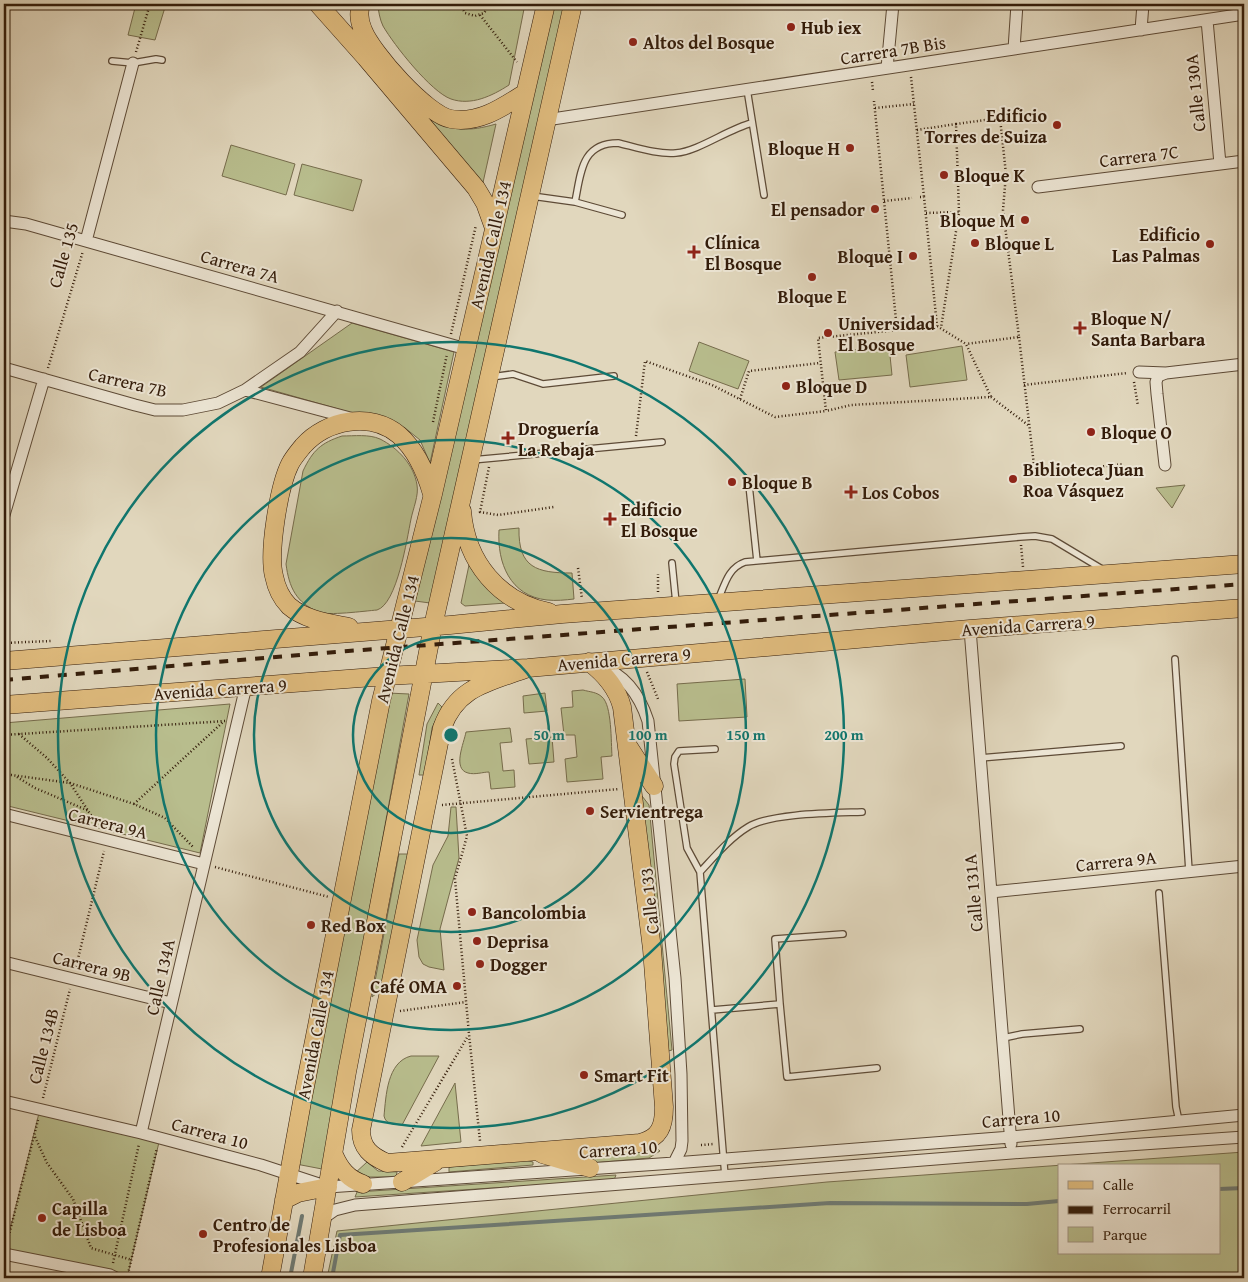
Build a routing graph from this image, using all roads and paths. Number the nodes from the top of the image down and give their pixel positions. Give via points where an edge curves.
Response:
1 (150, 4) edge
2 (318, 4) edge
3 (360, 4) edge
4 (460, 4) edge
5 (490, 4) edge
6 (546, 4) edge
7 (573, 4) edge
8 (893, 4) edge
9 (1017, 4) edge
10 (1143, 4) edge
11 (1244, 14) edge
12 (480, 15) junction
13 (1207, 20) junction
14 (1141, 30) junction
15 (1014, 49) junction
16 (162, 60) dead end
17 (112, 61) dead end
18 (518, 63) dead end
19 (133, 64) junction
20 (910, 65) junction
21 (887, 68) junction
22 (747, 89) junction
23 (525, 93) junction
24 (874, 102) dead end
25 (914, 104) junction
26 (874, 108) junction
27 (546, 120) junction
28 (752, 122) junction
29 (956, 124) junction
30 (917, 130) junction
31 (1244, 161) edge
32 (1220, 164) junction
33 (1038, 187) dead end
34 (530, 195) junction
35 (764, 195) dead end
36 (920, 197) dead end
37 (924, 197) junction
38 (912, 198) dead end
39 (884, 201) junction
40 (575, 202) junction
41 (959, 212) junction
42 (926, 213) junction
43 (622, 215) dead end
44 (4, 221) edge
45 (477, 221) dead end
46 (494, 229) junction
47 (86, 241) junction
48 (337, 311) junction
49 (937, 326) junction
50 (941, 328) junction
51 (896, 330) junction
52 (1020, 337) junction
53 (449, 343) junction
54 (966, 344) junction
55 (466, 348) junction
56 (821, 363) junction
57 (1244, 364) edge
58 (4, 368) edge
59 (1166, 372) junction
60 (1135, 375) junction
61 (614, 376) dead end
62 (489, 378) junction
63 (44, 379) junction
64 (1024, 385) junction
65 (245, 390) junction
66 (991, 397) junction
67 (740, 399) junction
68 (1138, 406) dead end
69 (826, 411) junction
70 (360, 420) junction
71 (1028, 425) junction
72 (432, 426) dead end
73 (662, 442) dead end
74 (635, 445) junction
75 (470, 460) junction
76 (1124, 464) dead end
77 (1165, 465) dead end
78 (496, 466) dead end
79 (749, 485) dead end
80 (433, 494) junction
81 (461, 502) junction
82 (554, 507) dead end
83 (4, 515) edge
84 (1020, 537) junction
85 (757, 561) junction
86 (672, 563) dead end
87 (1244, 564) edge
88 (1023, 567) dead end
89 (578, 568) dead end
90 (658, 574) dead end
91 (1110, 574) junction
92 (658, 596) dead end
93 (716, 602) junction
94 (582, 603) dead end
95 (676, 605) junction
96 (1244, 608) edge
97 (562, 614) junction
98 (433, 626) junction
99 (399, 629) junction
100 (970, 629) junction
101 (369, 631) junction
102 (1175, 659) dead end
103 (4, 661) edge
104 (590, 662) junction
105 (528, 668) junction
106 (424, 673) junction
107 (387, 676) junction
108 (246, 686) junction
109 (4, 706) edge
110 (238, 720) junction
111 (224, 721) junction
112 (19, 734) junction
113 (4, 735) edge
114 (627, 743) junction
115 (1121, 746) dead end
116 (715, 749) dead end
117 (452, 758) dead end
118 (980, 758) junction
119 (4, 774) edge
120 (16, 776) junction
121 (404, 781) junction
122 (70, 783) junction
123 (654, 786) junction
124 (632, 787) junction
125 (461, 803) junction
126 (134, 804) junction
127 (436, 805) dead end
128 (90, 812) junction
129 (862, 812) dead end
130 (4, 814) edge
131 (107, 840) junction
132 (417, 848) junction
133 (204, 864) junction
134 (1244, 866) edge
135 (1189, 871) junction
136 (700, 872) junction
137 (991, 892) junction
138 (1159, 893) dead end
139 (342, 901) junction
140 (843, 934) dead end
141 (4, 962) edge
142 (72, 979) junction
143 (388, 991) junction
144 (466, 1002) junction
145 (172, 1003) junction
146 (780, 1004) junction
147 (712, 1010) junction
148 (398, 1011) dead end
149 (1080, 1029) dead end
150 (468, 1034) junction
151 (1003, 1038) junction
152 (877, 1068) dead end
153 (347, 1072) junction
154 (4, 1101) edge
155 (40, 1110) junction
156 (363, 1112) junction
157 (1244, 1115) edge
158 (1179, 1121) junction
159 (141, 1133) junction
160 (34, 1136) junction
161 (1011, 1137) junction
162 (1244, 1137) edge
163 (160, 1138) junction
164 (722, 1144) junction
165 (480, 1145) dead end
166 (701, 1145) dead end
167 (533, 1150) junction
168 (399, 1153) dead end
169 (1012, 1153) junction
170 (334, 1154) junction
171 (440, 1159) junction
172 (724, 1159) junction
173 (674, 1163) junction
174 (590, 1168) junction
175 (289, 1174) junction
176 (725, 1176) junction
177 (402, 1182) junction
178 (363, 1184) junction
179 (328, 1187) junction
180 (284, 1200) junction
181 (98, 1203) dead end
182 (76, 1206) junction
183 (322, 1219) junction
184 (4, 1254) edge
185 (115, 1255) junction
186 (132, 1260) junction
187 (113, 1277) edge
188 (127, 1278) edge
189 (270, 1278) edge
190 (312, 1278) edge

1 - 19 path
2 - 46 main road via 476,188
3 - 23 main road via 359,19 372,45 422,102 442,117 472,119 498,110
4 - 12 path via 466,13
5 - 12 path
6 - 23 main road, Avenida Calle 134
7 - 27 main road, Avenida Calle 134
8 - 21 street
9 - 15 street
10 - 14 street
11 - 13 street, Carrera 7B Bis
12 - 18 path
13 - 14 street, Carrera 7B Bis
13 - 32 street, Calle 130A
14 - 15 street, Carrera 7B Bis
15 - 20 street, Carrera 7B Bis
16 - 19 lane
17 - 19 lane
19 - 47 street, Calle 135
20 - 21 street, Carrera 7B Bis
20 - 25 path
21 - 22 street, Carrera 7B Bis
22 - 27 street, Carrera 7B Bis
22 - 28 lane
23 - 46 main road, Avenida Calle 134
24 - 26 path
25 - 26 path
25 - 30 path
26 - 39 path
27 - 34 main road, Avenida Calle 134
28 - 35 lane
28 - 40 lane via 692,149 675,153 618,143 604,144 583,164
29 - 30 path
29 - 41 path
29 - 52 path via 1000,118 1006,174 1003,210
30 - 37 path
31 - 32 street, Carrera 7C
32 - 33 street, Carrera 7C
34 - 40 lane
34 - 62 main road, Avenida Calle 134
36 - 37 path
37 - 42 path
38 - 39 path
39 - 51 path
40 - 43 lane
41 - 42 path
41 - 50 path
42 - 49 path
44 - 47 street, Carrera 7A
45 - 53 path
46 - 55 main road, Avenida Calle 134
47 - 48 street, Carrera 7A
47 - 63 path, Calle 135
48 - 53 street, Carrera 7A
48 - 65 street via 300,352
49 - 50 path
49 - 51 path
50 - 54 path
51 - 56 path via 818,338
52 - 54 path
52 - 64 path
53 - 55 street, Carrera 7A
53 - 72 path
54 - 66 path
55 - 80 main road, Avenida Calle 134
56 - 67 path via 749,371
56 - 69 path
57 - 59 street
58 - 63 street, Carrera 7B
59 - 60 street
59 - 77 street via 1158,376 1156,382
60 - 64 path
60 - 68 path
61 - 62 lane via 543,384 513,374
62 - 75 main road, Avenida Calle 134
63 - 65 street, Carrera 7B via 154,410 183,410 218,403
63 - 83 street
64 - 71 path
65 - 70 street
66 - 69 path via 851,405
66 - 71 path
67 - 69 path via 775,417
67 - 74 path via 712,385 645,361
70 - 80 main road via 399,435 420,462
70 - 101 main road via 322,430 304,445 290,464 272,549 273,575 281,596 289,606 313,619
71 - 76 path via 1035,474
73 - 74 lane
74 - 75 lane
75 - 81 main road, Avenida Calle 134
78 - 82 path via 489,466 480,512 498,515
79 - 85 lane
80 - 99 main road, Avenida Calle 134
81 - 97 main road via 468,537 483,572 514,599 532,608
81 - 98 main road, Avenida Calle 134
84 - 85 lane
84 - 88 path
84 - 91 lane via 1052,539
85 - 93 lane via 736,565
86 - 95 lane
87 - 91 main road
89 - 94 path
90 - 92 path
91 - 93 main road
93 - 95 main road
95 - 97 main road
96 - 100 main road, Avenida Carrera 9
97 - 98 main road
98 - 99 main road
98 - 106 main road, Avenida Calle 134
99 - 101 main road
99 - 107 main road, Avenida Calle 134
100 - 104 main road, Avenida Carrera 9
100 - 118 street, Calle 131A
101 - 103 main road
102 - 135 lane
104 - 105 main road, Avenida Carrera 9
104 - 114 main road via 602,672 620,697
104 - 123 street, Calle 133 via 621,678 639,697 648,721
105 - 106 main road, Avenida Carrera 9
105 - 132 main road via 474,688 451,708 438,742
106 - 107 main road, Avenida Carrera 9
106 - 121 main road, Avenida Calle 134
107 - 108 main road, Avenida Carrera 9
107 - 139 main road, Avenida Calle 134
108 - 109 main road, Avenida Carrera 9
108 - 110 street, Calle 134A
110 - 111 path
110 - 133 street, Calle 134A
111 - 112 path
111 - 126 path
112 - 113 path
112 - 122 path
114 - 123 main road
114 - 124 main road
115 - 118 lane
116 - 136 lane via 679,751 674,764 687,848
117 - 125 path
118 - 137 street, Calle 131A
119 - 120 path
120 - 122 path
120 - 128 path
121 - 132 main road
121 - 153 main road, Avenida Calle 134
122 - 126 path
122 - 128 path
123 - 173 street, Calle 133 via 675,978 681,1074 682,1149
124 - 125 path
124 - 167 main road via 655,981 664,1108 662,1126 659,1134 646,1142
125 - 127 path
125 - 144 path via 467,836 455,879
126 - 133 path via 166,818 192,845
128 - 131 path
129 - 136 lane via 775,818 749,826
130 - 131 street, Carrera 9A
131 - 133 street, Carrera 9A
131 - 142 path, Calle 134B
132 - 143 main road
133 - 139 path
133 - 145 street, Calle 134A
134 - 135 street, Carrera 9A
135 - 137 street, Carrera 9A
136 - 147 lane
137 - 151 street, Calle 131A
138 - 158 lane
139 - 175 main road, Avenida Calle 134
140 - 146 lane via 775,939
141 - 142 street, Carrera 9B
142 - 145 street, Carrera 9B
142 - 155 path, Calle 134B
143 - 153 main road
143 - 156 main road
144 - 148 path
144 - 150 path
145 - 159 street, Calle 134A
146 - 147 lane
146 - 152 lane via 787,1076
147 - 164 lane
149 - 151 lane
150 - 165 path
150 - 168 path
151 - 161 street, Calle 131A
153 - 170 main road, Avenida Calle 134
154 - 155 street, Carrera 10
155 - 159 street, Carrera 10
155 - 160 path, Calle 134B
156 - 170 main road
156 - 171 main road via 361,1137 376,1158 387,1163
157 - 158 street, Carrera 10
158 - 161 street, Carrera 10
159 - 163 street, Carrera 10
159 - 185 path
160 - 182 path via 47,1163
160 - 184 path, Calle 134B
161 - 169 street, Calle 131A
161 - 172 street, Carrera 10
162 - 169 street, Carrera 10
163 - 175 street, Carrera 10
163 - 186 path
164 - 166 path
164 - 172 lane
167 - 171 main road
167 - 174 main road
169 - 176 street, Carrera 10
170 - 178 main road via 343,1172
170 - 179 main road, Avenida Calle 134
171 - 177 main road
172 - 173 street, Carrera 10
172 - 176 lane
173 - 174 street, Carrera 10
174 - 177 street, Carrera 10
175 - 179 street, Carrera 10
175 - 180 main road, Avenida Calle 134
176 - 183 street, Carrera 10 via 355,1205 335,1210
177 - 178 street, Carrera 10
178 - 179 street, Carrera 10
179 - 180 main road via 305,1191
179 - 183 main road, Avenida Calle 134
180 - 189 main road, Avenida Calle 134
181 - 182 path
182 - 185 path via 91,1248
183 - 190 main road, Avenida Calle 134
184 - 187 street
185 - 186 path
185 - 187 path
186 - 188 path

